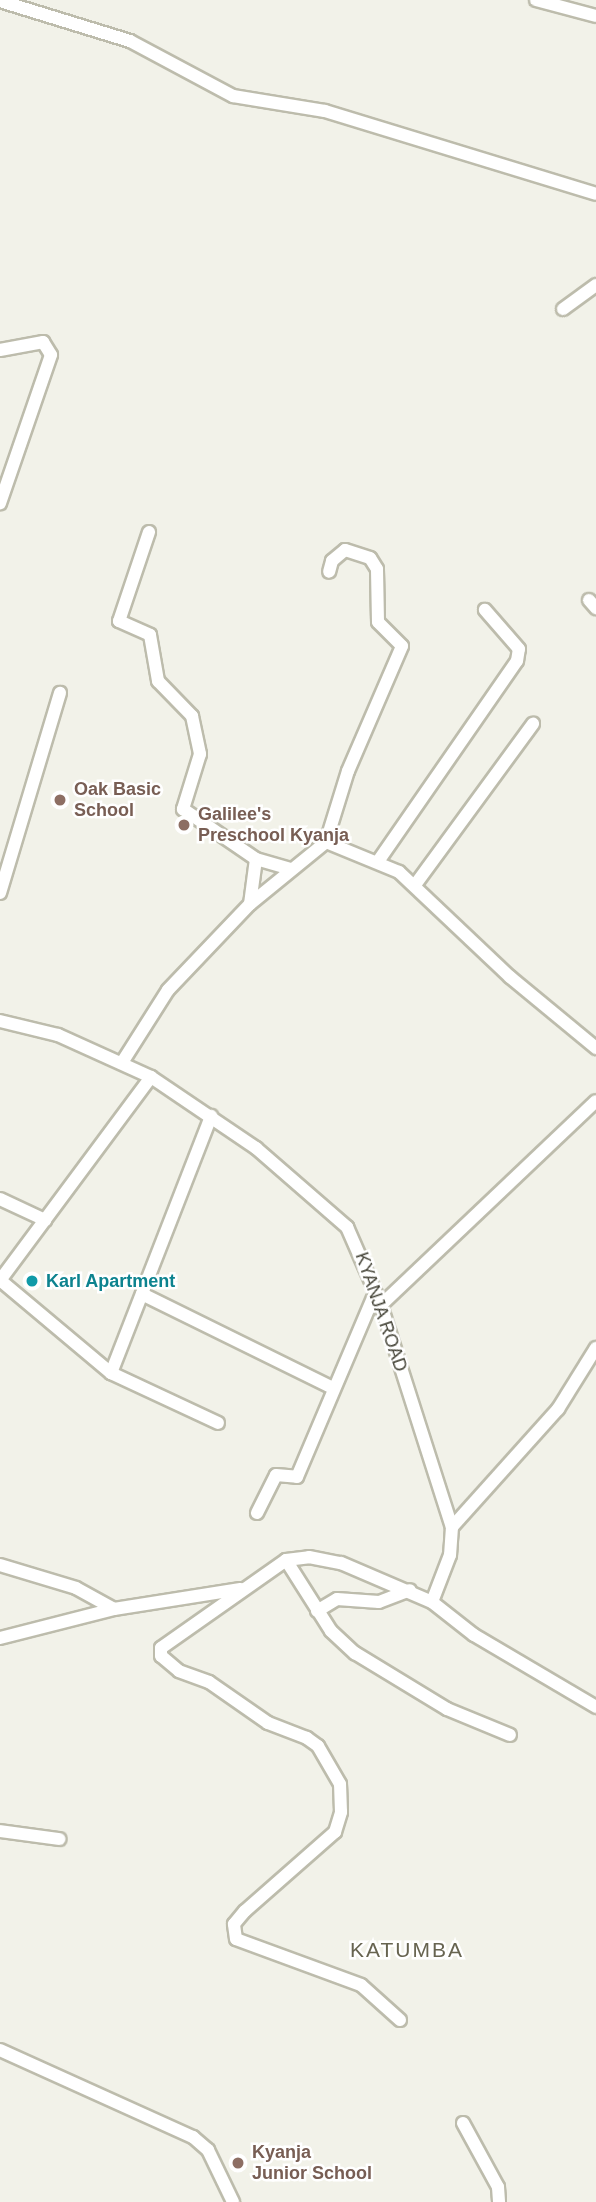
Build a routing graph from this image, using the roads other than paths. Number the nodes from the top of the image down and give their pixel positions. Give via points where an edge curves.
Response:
1 (536, 0) edge
2 (0, 1) edge
3 (575, 4) edge
4 (596, 16) edge
5 (596, 194) edge
6 (596, 285) edge
7 (563, 309) dead end
8 (0, 350) edge
9 (0, 503) edge
10 (149, 532) dead end
11 (329, 572) dead end
12 (485, 610) dead end
13 (60, 693) dead end
14 (533, 724) dead end
15 (326, 842) junction
16 (256, 859) junction
17 (379, 860) junction
18 (292, 869) junction
19 (415, 885) junction
20 (0, 892) edge
21 (250, 904) junction
22 (0, 1021) edge
23 (596, 1048) edge
24 (123, 1061) junction
25 (150, 1077) junction
26 (596, 1101) edge
27 (211, 1116) junction
28 (0, 1199) edge
29 (45, 1220) junction
30 (3, 1272) edge
31 (375, 1293) junction
32 (142, 1294) junction
33 (381, 1306) junction
34 (596, 1348) edge
35 (111, 1373) junction
36 (333, 1388) junction
37 (218, 1423) dead end
38 (257, 1513) dead end
39 (452, 1527) junction
40 (286, 1560) junction
41 (0, 1565) edge
42 (241, 1589) junction
43 (410, 1591) junction
44 (432, 1602) junction
45 (114, 1609) junction
46 (317, 1612) junction
47 (0, 1638) edge
48 (596, 1707) edge
49 (510, 1735) dead end
50 (0, 1831) edge
51 (59, 1839) dead end
52 (400, 2020) dead end
53 (0, 2050) edge
54 (463, 2123) dead end
55 (233, 2202) edge
56 (499, 2202) edge

1 - 3 street
2 - 5 street via 130,41 233,96 325,111
3 - 4 street
6 - 7 street
8 - 9 street via 43,342 51,355
10 - 16 street via 119,621 150,635 158,681 192,716 200,754 183,809
11 - 15 street via 332,561 345,550 370,558 377,569 379,622 402,646 348,771
12 - 17 street via 519,649 517,661
13 - 20 street
14 - 19 street
15 - 17 street
15 - 18 street
16 - 18 street
16 - 21 street
17 - 19 street
18 - 21 street
19 - 23 street via 510,976
21 - 24 street via 152,1009
22 - 24 street, KYANJA ROAD via 58,1035
24 - 25 street, KYANJA ROAD
25 - 27 street, KYANJA ROAD
25 - 29 street
26 - 33 street
27 - 31 street, KYANJA ROAD via 334,1213 357,1243
27 - 32 street
28 - 29 street
29 - 30 street
30 - 35 street via 0,1280
31 - 33 street, KYANJA ROAD
31 - 36 street
32 - 35 street
32 - 36 street
33 - 39 street, KYANJA ROAD
34 - 39 street via 558,1409
35 - 37 street
36 - 38 street via 296,1477 276,1475
39 - 44 street, KYANJA ROAD via 450,1555
40 - 42 street
40 - 43 street via 309,1557 341,1563
40 - 46 street
41 - 45 street via 76,1588
42 - 45 street
42 - 52 street via 218,1611 167,1640 161,1656 179,1671 209,1682 258,1718 318,1746 340,1784 341,1812 335,1832 322,1847 245,1911 233,1931 243,1943 282,1952 362,1985
43 - 44 street
43 - 46 street via 379,1602 337,1599
44 - 48 street via 474,1635
45 - 47 street
46 - 49 street via 355,1653 404,1685
50 - 51 street
53 - 55 street via 193,2137 208,2150
54 - 56 street via 498,2187

